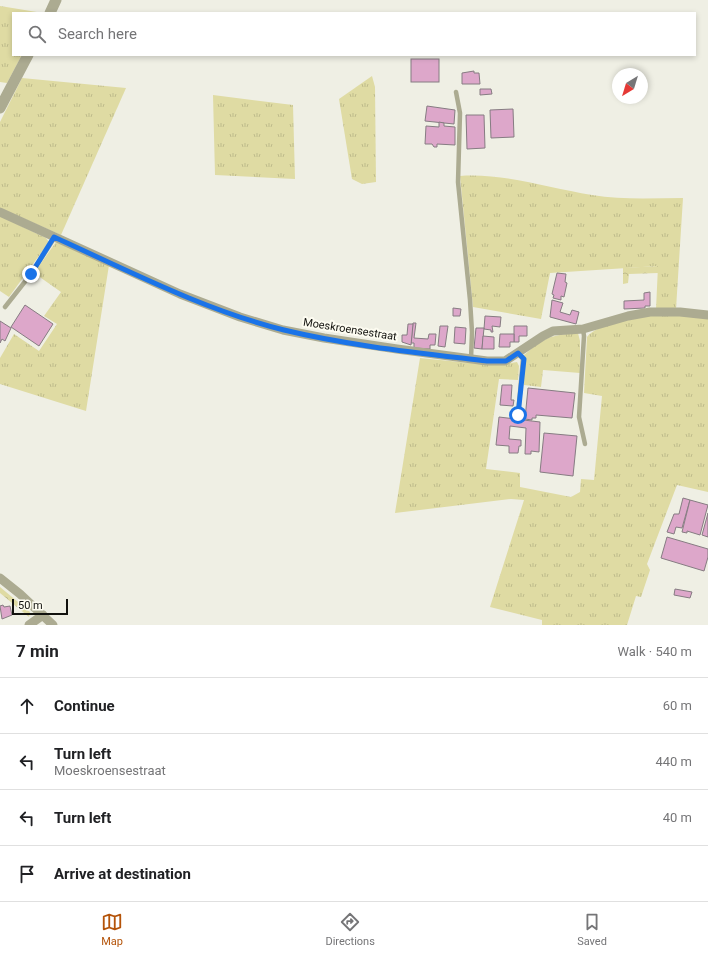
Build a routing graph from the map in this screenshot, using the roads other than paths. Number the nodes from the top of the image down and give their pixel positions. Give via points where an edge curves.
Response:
1 (56, 0) edge
2 (50, 12) edge
3 (27, 56) edge
4 (456, 92) dead end
5 (0, 108) edge
6 (0, 212) edge
7 (54, 237) junction
8 (5, 307) dead end
9 (708, 315) edge
10 (583, 329) junction
11 (518, 353) junction
12 (471, 359) junction
13 (518, 415) dead end
14 (585, 444) dead end
15 (0, 578) edge
16 (43, 615) junction
17 (29, 625) edge
18 (53, 625) edge

1 - 2 street
3 - 5 street
4 - 12 lane via 460,113 458,182 470,300
6 - 7 street, Moeskroensestraat
7 - 8 lane via 31,274
7 - 12 street, Moeskroensestraat via 180,294 276,328 324,338
9 - 10 street, Moeskroensestraat via 650,312
10 - 11 street, Moeskroensestraat via 554,331
10 - 14 lane via 579,417
11 - 12 street, Moeskroensestraat via 506,361
11 - 13 lane via 524,359
15 - 16 street
16 - 17 street
16 - 18 street

